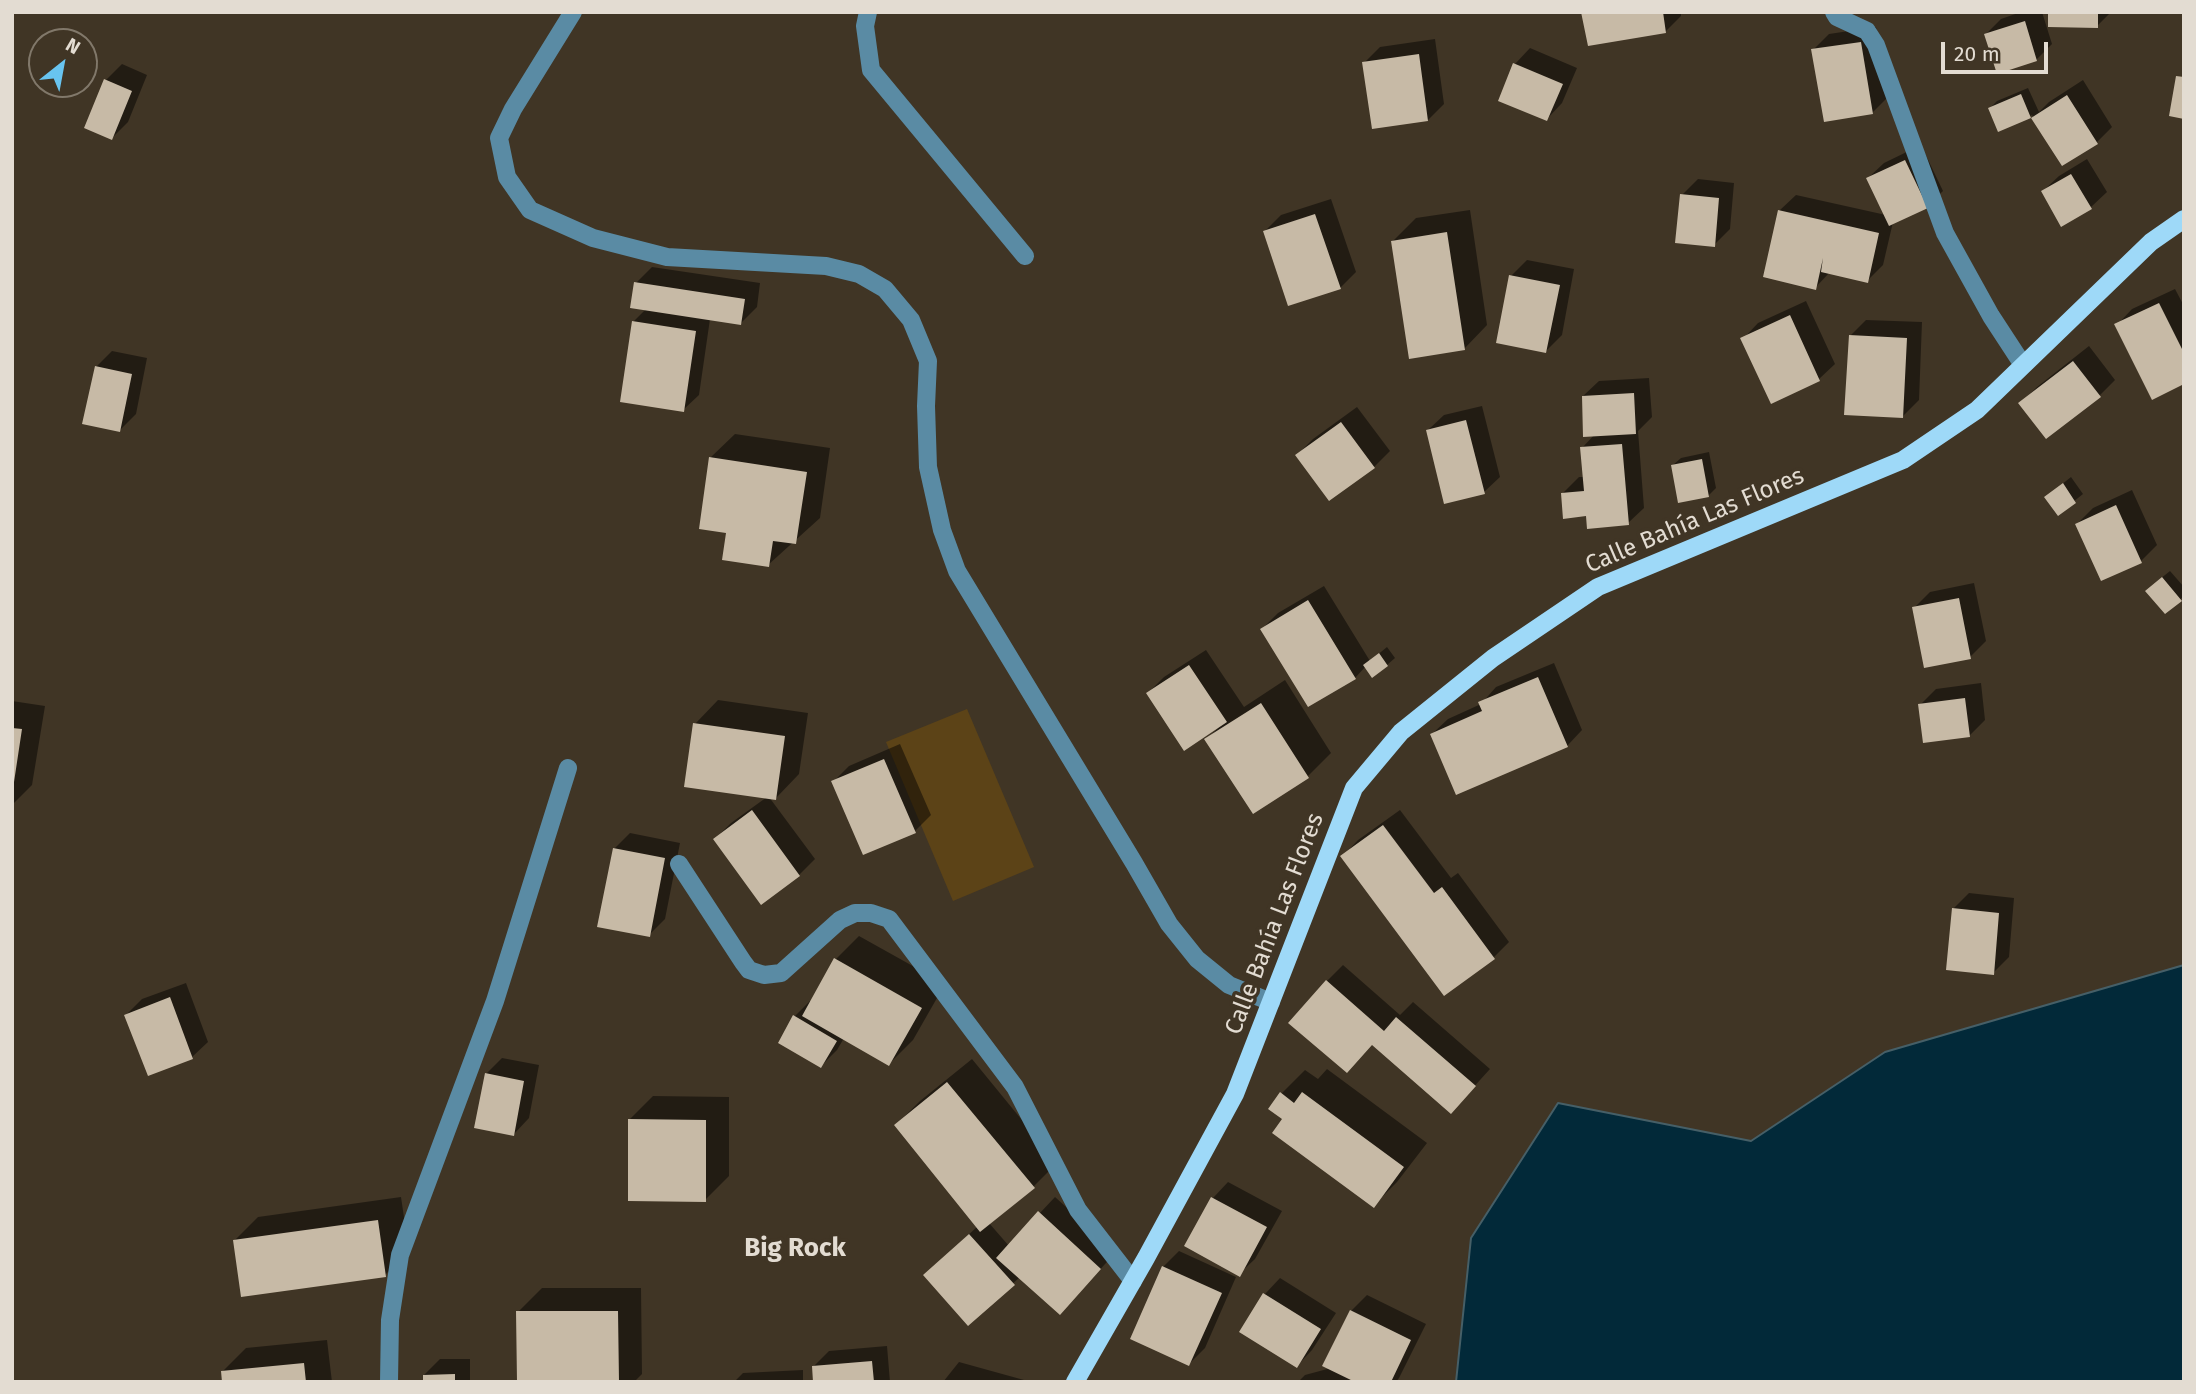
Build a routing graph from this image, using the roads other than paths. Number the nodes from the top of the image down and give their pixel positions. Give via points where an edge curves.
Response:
1 (573, 12) edge
2 (868, 12) edge
3 (1834, 12) edge
4 (2184, 219) edge
5 (1025, 256) dead end
6 (2023, 365) junction
7 (568, 768) dead end
8 (679, 864) dead end
9 (1271, 1002) junction
10 (1133, 1281) junction
11 (389, 1382) edge
12 (1075, 1382) edge

1 - 9 street via 499,138 507,177 530,210 593,238 667,257 826,266 859,274 885,289 911,320 928,361 928,467 957,571 1169,924 1197,959 1229,985
2 - 5 street via 865,26 871,70
3 - 6 street via 1867,31 1876,46 1945,233
4 - 6 main road, Calle Bahía Las Flores via 2151,242
6 - 9 main road, Calle Bahía Las Flores via 1976,410 1903,460 1598,587 1493,658 1401,732 1354,789
7 - 11 street via 495,1001 400,1255 390,1320
8 - 10 street via 749,970 764,975 781,973 840,920 855,913 889,919 1015,1087 1078,1210
9 - 10 main road, Calle Bahía Las Flores via 1235,1094
10 - 12 main road, Calle Bahía Las Flores

